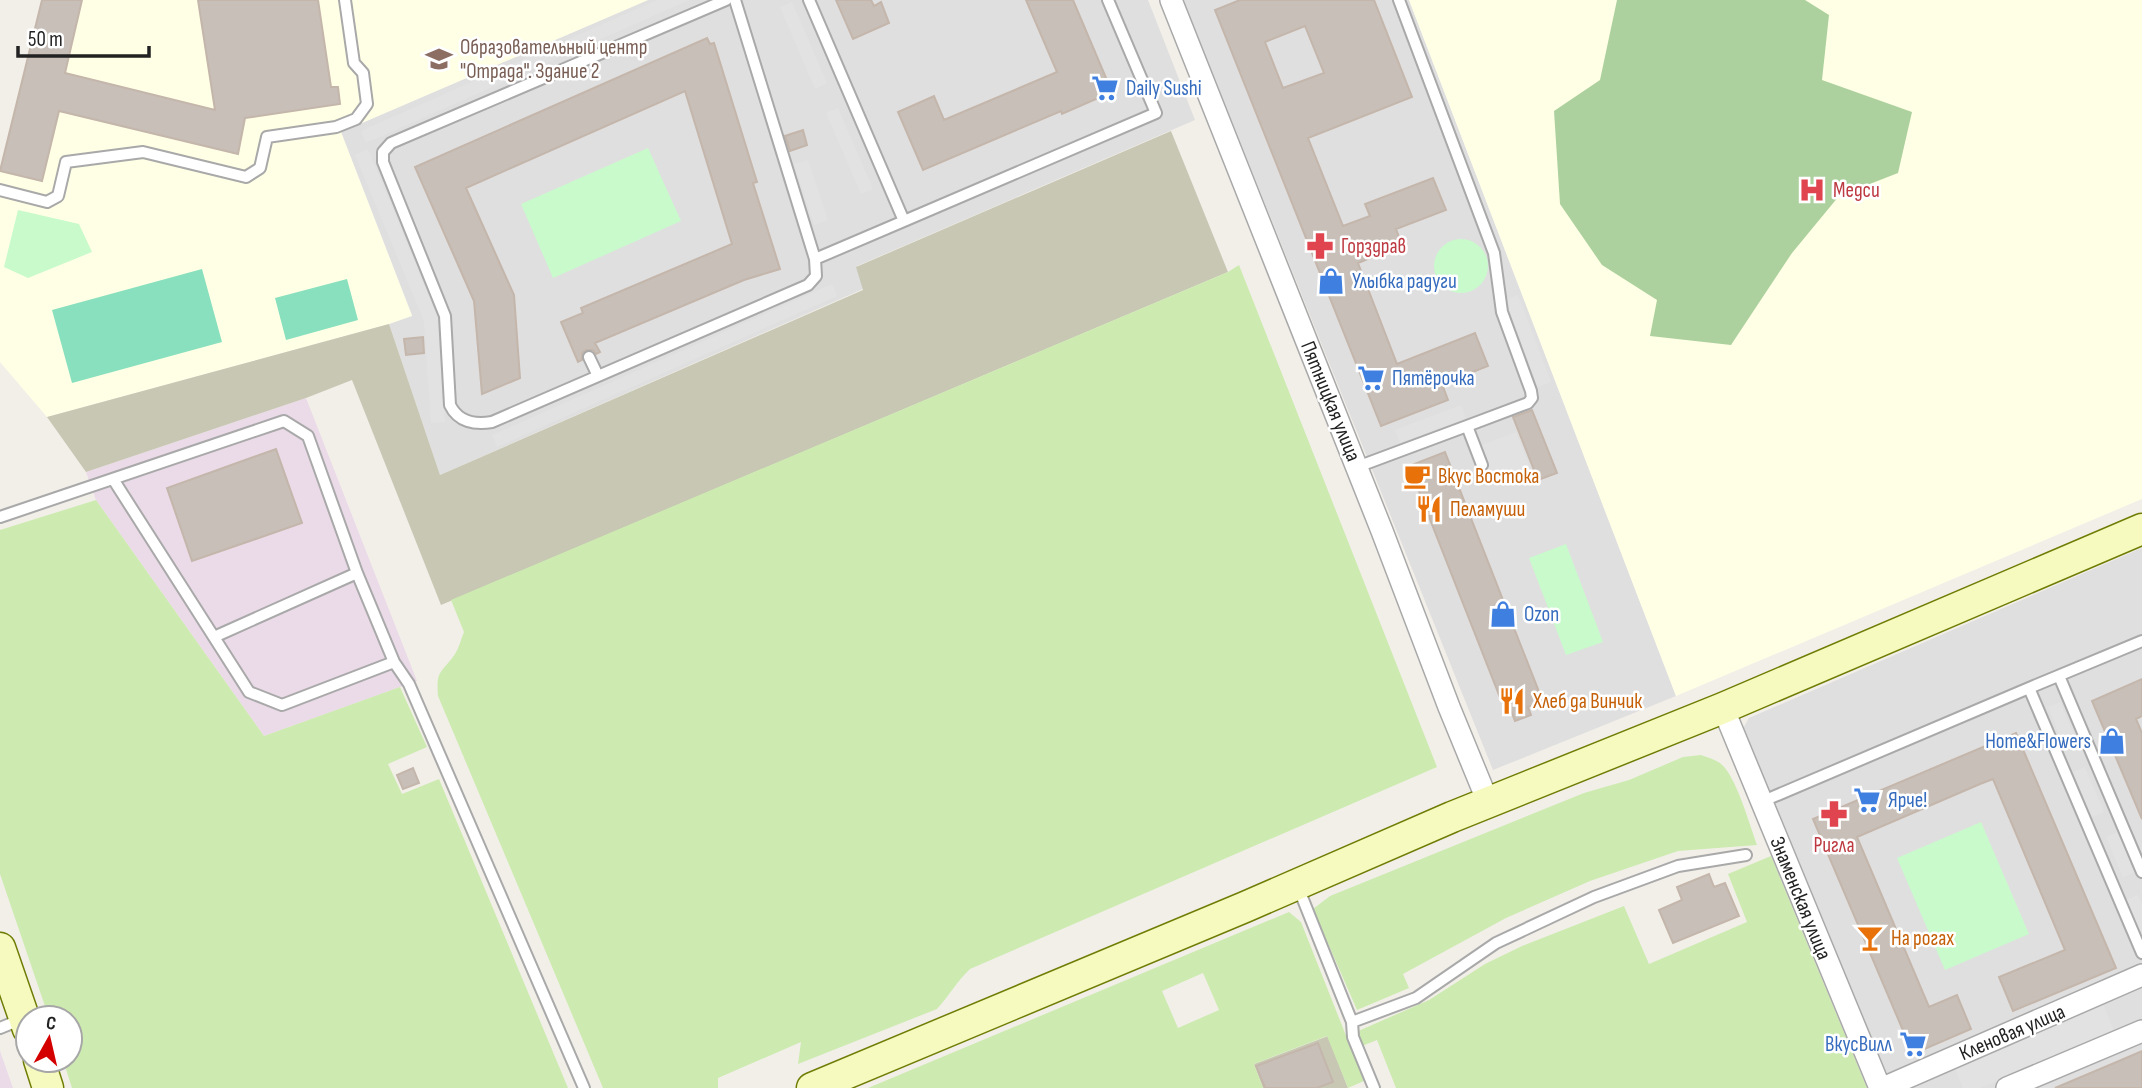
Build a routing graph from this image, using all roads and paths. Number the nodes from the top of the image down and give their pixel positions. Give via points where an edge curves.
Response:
1 (345, 0) edge
2 (726, 0) edge
3 (735, 0) edge
4 (809, 0) edge
5 (1108, 0) edge
6 (1171, 0) edge
7 (1399, 0) edge
8 (0, 190) edge
9 (904, 220) junction
10 (815, 259) junction
11 (589, 357) dead end
12 (598, 376) junction
13 (1467, 426) junction
14 (1482, 465) dead end
15 (1357, 467) junction
16 (113, 479) junction
17 (0, 517) edge
18 (2142, 529) edge
19 (357, 573) junction
20 (215, 637) junction
21 (2142, 641) edge
22 (394, 662) junction
23 (2059, 676) junction
24 (2029, 688) junction
25 (1723, 708) junction
26 (1488, 802) junction
27 (1761, 802) junction
28 (1746, 855) dead end
29 (2142, 872) edge
30 (1297, 884) junction
31 (0, 948) edge
32 (2142, 953) edge
33 (2142, 975) edge
34 (6, 987) edge
35 (14, 1015) edge
36 (1352, 1022) junction
37 (2142, 1031) edge
38 (584, 1088) edge
39 (812, 1088) edge
40 (1374, 1088) edge
41 (1881, 1088) edge
42 (2007, 1088) edge

1 - 8 lane via 354,63 363,73 367,104 356,119 336,127 267,137 260,168 246,177 143,152 66,162 58,196 47,202
2 - 12 lane via 391,143 383,152 383,162 445,316 453,412 480,424 492,422
3 - 10 lane
4 - 9 lane
5 - 9 lane via 1156,113
6 - 15 street, Пятницкая улица
7 - 13 lane via 1494,253 1502,312 1531,391 1532,398 1521,409
9 - 10 lane
10 - 12 lane via 816,276 807,285
11 - 12 lane
13 - 14 lane
13 - 15 lane
15 - 26 street, Пятницкая улица
16 - 17 lane
16 - 19 lane via 284,421 307,436
16 - 20 lane
18 - 25 street
19 - 20 lane
19 - 22 lane
20 - 22 lane via 249,692 282,705
21 - 23 lane
22 - 38 lane via 409,684
23 - 24 lane
23 - 29 lane
24 - 27 lane
24 - 32 lane
25 - 26 street
25 - 27 street, Знаменская улица
26 - 30 street
27 - 41 street, Знаменская улица
28 - 36 lane via 1678,866 1594,897 1496,943 1416,998
30 - 36 lane
30 - 39 street
31 - 34 street
33 - 41 street, Кленовая улица
34 - 35 street
36 - 40 lane via 1353,1037
37 - 42 street

